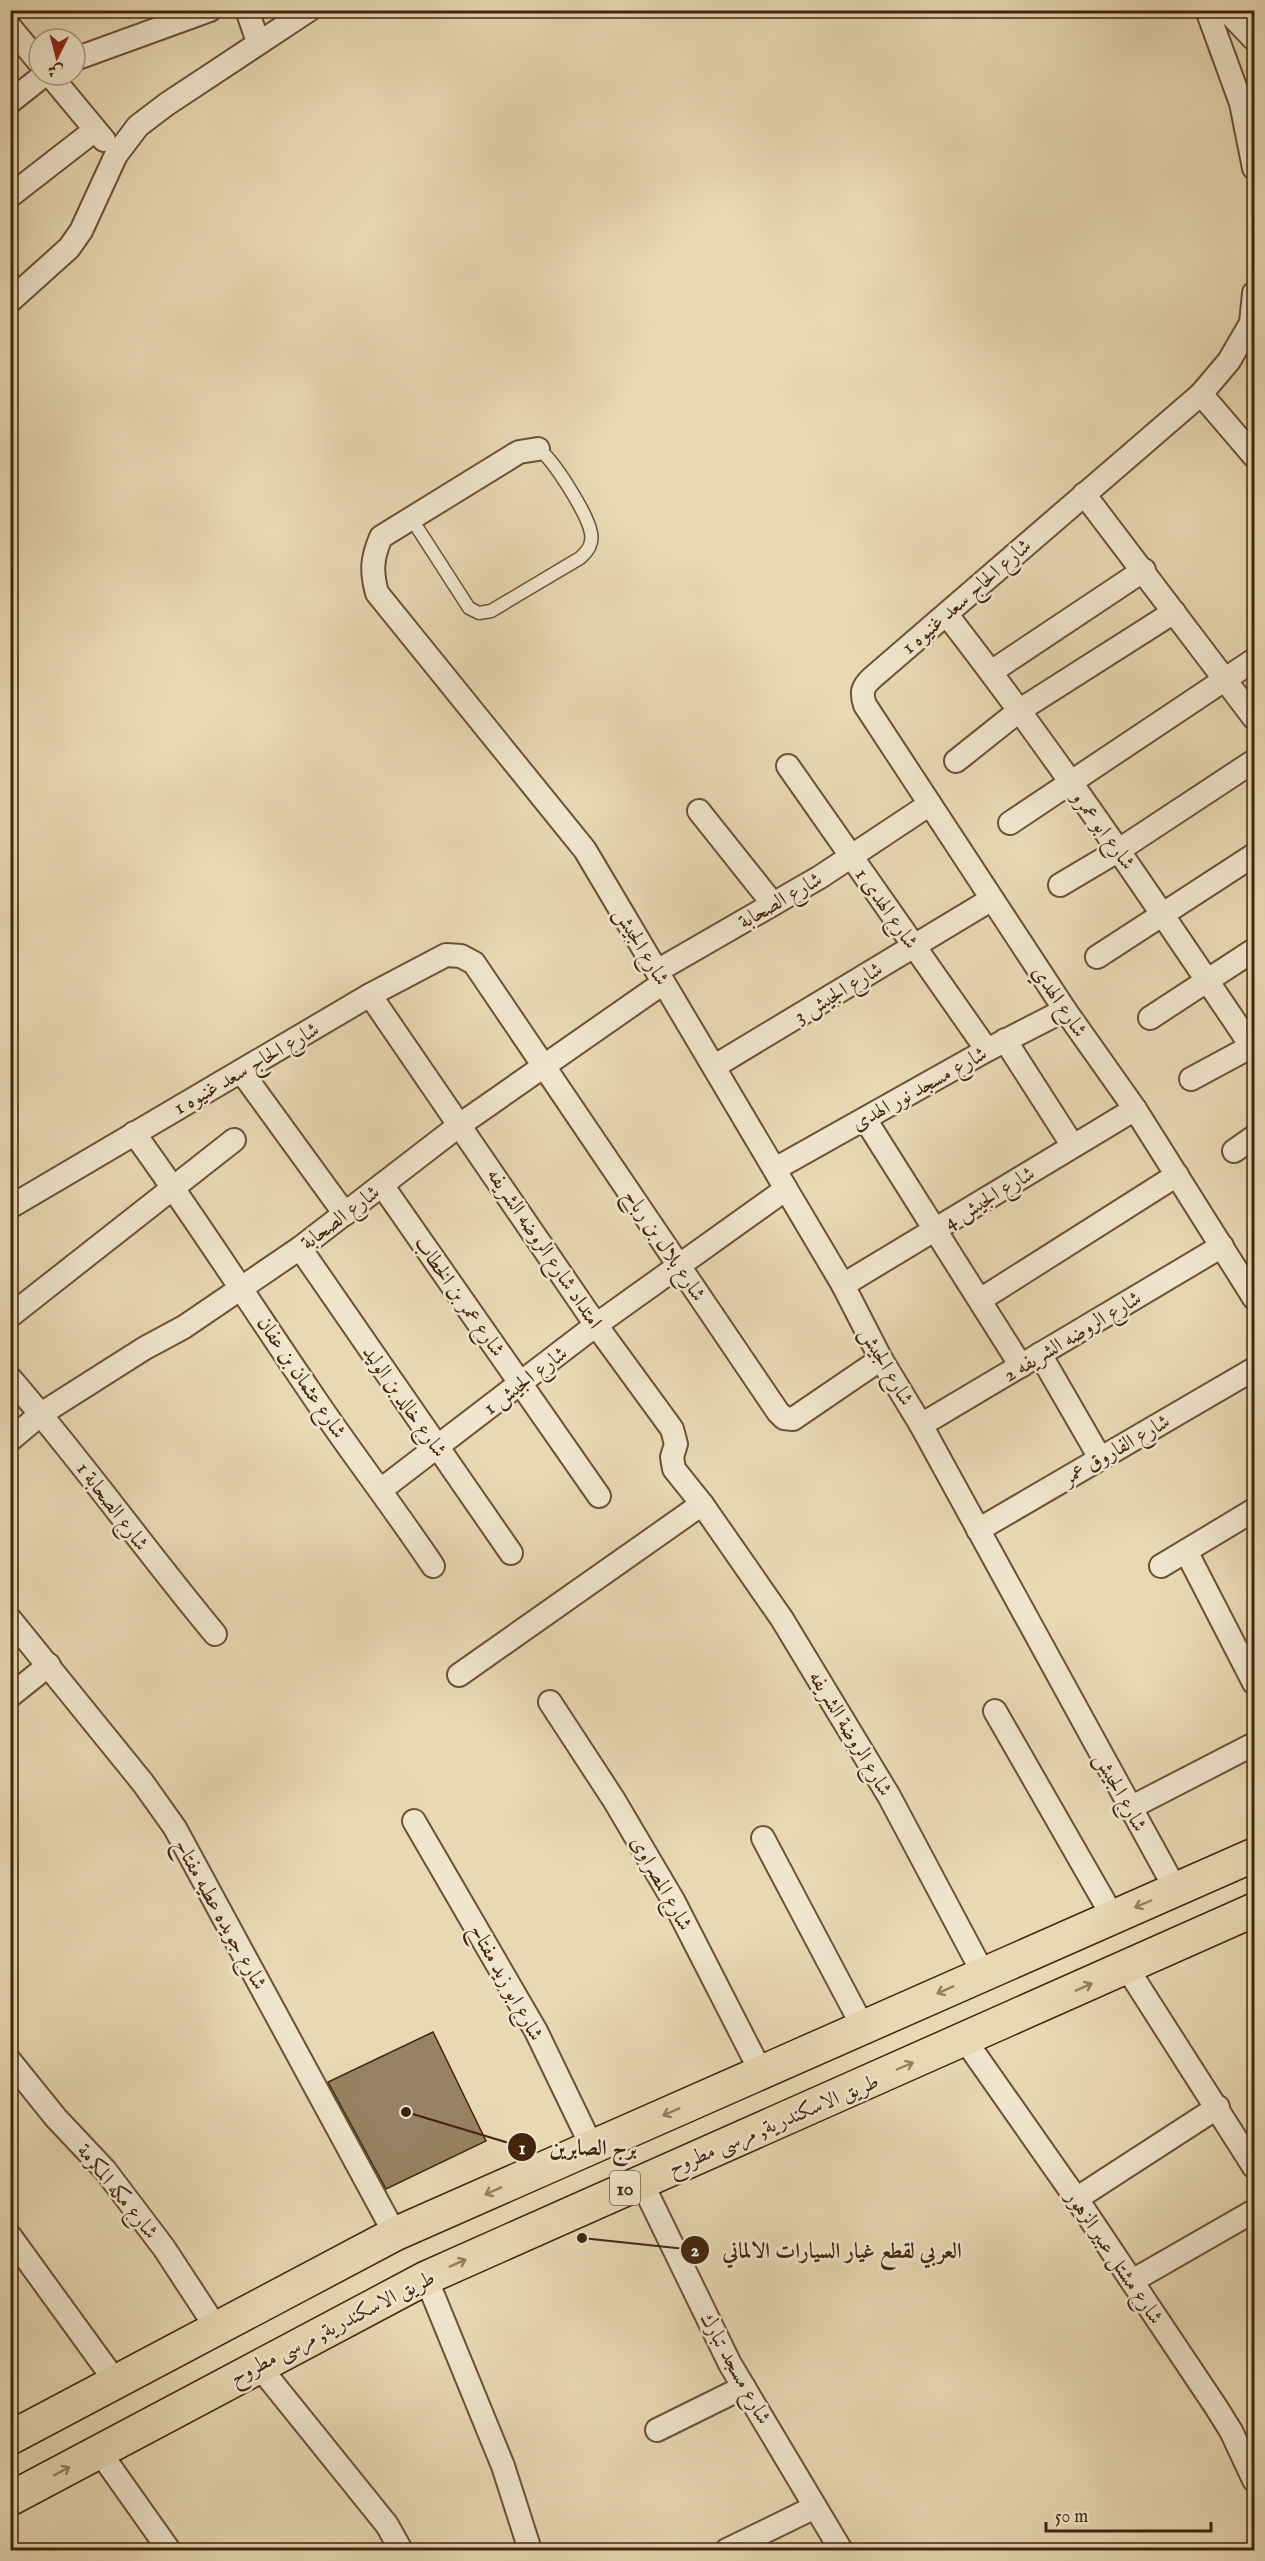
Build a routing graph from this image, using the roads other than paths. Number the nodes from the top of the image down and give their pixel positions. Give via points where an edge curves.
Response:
1 (210, 10) edge
2 (247, 10) edge
3 (309, 10) edge
4 (1207, 10) edge
5 (1227, 10) edge
6 (10, 27) edge
7 (1254, 39) edge
8 (258, 42) junction
9 (27, 48) edge
10 (87, 55) edge
11 (29, 87) edge
12 (60, 87) edge
13 (10, 102) edge
14 (95, 130) junction
15 (116, 155) junction
16 (1254, 168) edge
17 (10, 196) edge
18 (1254, 293) edge
19 (10, 302) edge
20 (1201, 394) junction
21 (538, 449) joint
22 (1254, 456) edge
23 (1084, 494) junction
24 (411, 518) junction
25 (1144, 570) junction
26 (1174, 612) junction
27 (947, 615) junction
28 (1254, 660) edge
29 (992, 672) junction
30 (1226, 680) junction
31 (865, 705) joint
32 (1020, 710) junction
33 (1254, 718) edge
34 (956, 760) dead end
35 (1254, 761) edge
36 (788, 766) dead end
37 (1070, 782) junction
38 (930, 804) junction
39 (699, 811) dead end
40 (1010, 823) dead end
41 (1119, 850) junction
42 (1254, 855) edge
43 (851, 856) junction
44 (1060, 885) dead end
45 (992, 899) junction
46 (773, 904) junction
47 (1164, 914) junction
48 (915, 947) junction
49 (1254, 950) edge
50 (1097, 957) dead end
51 (482, 975) joint
52 (660, 977) junction
53 (1209, 980) junction
54 (370, 995) junction
55 (1065, 1010) junction
56 (1150, 1018) dead end
57 (996, 1045) junction
58 (1254, 1047) edge
59 (543, 1065) junction
60 (715, 1066) junction
61 (241, 1071) junction
62 (1191, 1079) dead end
63 (1135, 1109) junction
64 (866, 1119) junction
65 (461, 1125) junction
66 (135, 1133) junction
67 (1254, 1137) edge
68 (234, 1140) dead end
69 (1073, 1146) junction
70 (1233, 1151) dead end
71 (775, 1169) junction
72 (1177, 1175) junction
73 (382, 1185) junction
74 (174, 1188) junction
75 (786, 1189) junction
76 (10, 1207) edge
77 (345, 1214) junction
78 (936, 1229) junction
79 (1222, 1246) junction
80 (300, 1248) junction
81 (678, 1265) junction
82 (843, 1285) junction
83 (242, 1288) junction
84 (1254, 1298) edge
85 (980, 1300) junction
86 (10, 1316) edge
87 (597, 1325) junction
88 (1040, 1354) junction
89 (880, 1359) junction
90 (1021, 1366) junction
91 (1254, 1369) edge
92 (10, 1378) edge
93 (521, 1383) junction
94 (41, 1414) junction
95 (921, 1425) junction
96 (10, 1440) edge
97 (437, 1447) junction
98 (1100, 1458) junction
99 (381, 1489) junction
100 (599, 1496) dead end
101 (702, 1504) junction
102 (1254, 1510) edge
103 (978, 1530) junction
104 (1186, 1551) junction
105 (511, 1553) dead end
106 (432, 1566) dead end
107 (1161, 1566) dead end
108 (10, 1619) edge
109 (215, 1634) dead end
110 (49, 1665) junction
111 (459, 1675) dead end
112 (1254, 1683) edge
113 (10, 1696) edge
114 (550, 1702) dead end
115 (995, 1711) dead end
116 (1254, 1744) edge
117 (1130, 1808) junction
118 (414, 1821) dead end
119 (763, 1838) dead end
120 (1254, 1855) edge
121 (1176, 1890) junction
122 (1254, 1910) edge
123 (1113, 1917) junction
124 (1127, 1968) junction
125 (983, 1973) junction
126 (863, 2027) junction
127 (965, 2040) junction
128 (10, 2061) edge
129 (760, 2072) junction
130 (702, 2098) junction
131 (1218, 2107) junction
132 (724, 2145) junction
133 (592, 2147) junction
134 (1254, 2168) edge
135 (641, 2181) junction
136 (1076, 2199) junction
137 (1254, 2211) edge
138 (395, 2234) junction
139 (10, 2236) edge
140 (426, 2278) junction
141 (1131, 2281) junction
142 (217, 2329) junction
143 (258, 2365) junction
144 (116, 2382) junction
145 (744, 2387) junction
146 (657, 2430) dead end
147 (10, 2438) edge
148 (99, 2451) junction
149 (1254, 2480) edge
150 (10, 2499) edge
151 (815, 2507) junction
152 (169, 2550) edge
153 (401, 2550) edge
154 (530, 2550) edge
155 (727, 2550) edge
156 (841, 2550) edge

1 - 10 street
2 - 8 street
3 - 8 street
4 - 16 street via 1241,103
5 - 7 street
6 - 9 street
8 - 15 street via 138,126
11 - 13 street
12 - 14 street
14 - 15 street
14 - 17 street
15 - 19 street via 81,231 69,248
18 - 20 street, شارع الحاج سعد غنيوه 1 via 1251,323 1229,361
20 - 22 street
20 - 23 street, شارع الحاج سعد غنيوه 1
21 - 24 street, شارع الجيش via 519,452
21 - 24 lane via 551,459 583,514 591,543 580,558 491,611 479,613 469,608
23 - 25 street
23 - 27 street, شارع الحاج سعد غنيوه 1
24 - 52 street, شارع الجيش via 381,537 373,555 377,593 585,850
25 - 26 street
25 - 29 street
26 - 30 street
26 - 32 street
27 - 29 street, شارع ابو عمرو
27 - 31 street, شارع الحاج سعد غنيوه 1 via 864,685
28 - 30 street
29 - 32 street, شارع ابو عمرو
30 - 33 street
30 - 37 street
31 - 38 street, شارع الهدي
32 - 34 street
32 - 37 street, شارع ابو عمرو
35 - 41 street
36 - 43 street, شارع الهدى 1
37 - 40 street
37 - 41 street, شارع ابو عمرو
38 - 43 street, شارع الصحابة
38 - 45 street, شارع الهدي
39 - 46 street
41 - 44 street
41 - 47 street, شارع ابو عمرو
42 - 47 street
43 - 46 street, شارع الصحابة
43 - 48 street, شارع الهدى 1
45 - 48 street, شارع الجيش 3
45 - 55 street, شارع الهدي
46 - 52 street, شارع الصحابة
47 - 50 street
47 - 53 street, شارع ابو عمرو
48 - 57 street, شارع الهدى 1
48 - 60 street, شارع الجيش 3
49 - 53 street
51 - 54 street, شارع الحاج سعد غنيوه 1 via 474,963 461,956 446,956
51 - 59 street, شارع بلال بن رباح
52 - 59 street, شارع الصحابة
52 - 60 street, شارع الجيش
53 - 56 street
53 - 58 street, شارع ابو عمرو
54 - 61 street, شارع الحاج سعد غنيوه 1
54 - 65 street, امتداد شارع الروضه الشريفه
55 - 57 street, شارع مسجد نور الهدى
55 - 63 street, شارع الهدي
57 - 64 street, شارع مسجد نور الهدى
57 - 69 street, شارع الهدى 1
58 - 62 street
59 - 65 street, شارع الصحابة
59 - 81 street, شارع بلال بن رباح
60 - 71 street, شارع الجيش
61 - 66 street, شارع الحاج سعد غنيوه 1
61 - 77 street
63 - 69 street, شارع الجيش 4
63 - 72 street, شارع الهدي
64 - 71 street, شارع مسجد نور الهدى
64 - 78 street
65 - 73 street, شارع الصحابة
65 - 87 street, امتداد شارع الروضه الشريفه
66 - 74 street, شارع عثمان بن عفان
66 - 76 street, شارع الحاج سعد غنيوه 1
67 - 70 street
68 - 74 street
69 - 78 street, شارع الجيش 4
71 - 75 street, شارع الجيش
72 - 79 street, شارع الهدي
72 - 85 street
73 - 77 street, شارع الصحابة
73 - 93 street, شارع عمر بن الخطاب
74 - 83 street, شارع عثمان بن عفان
74 - 86 street
75 - 81 street, شارع الجيش 1
75 - 82 street, شارع الجيش
77 - 80 street, شارع الصحابة
78 - 82 street, شارع الجيش 4
78 - 85 street
79 - 84 street, شارع الهدي
79 - 88 street, شارع الروضه الشريفه 2
80 - 83 street, شارع الصحابة
80 - 97 street, شارع خالد بن الوليد
81 - 87 street, شارع الجيش 1
81 - 89 street, شارع بلال بن رباح via 784,1418 793,1419
82 - 89 street, شارع الجيش
83 - 94 street, شارع الصحابة
83 - 99 street, شارع عثمان بن عفان via 309,1391
85 - 90 street
87 - 93 street, شارع الجيش 1
87 - 101 street, امتداد شارع الروضه الشريفه via 672,1429 676,1444 674,1469
88 - 90 street, شارع الروضه الشريفه 2
88 - 98 street
89 - 95 street, شارع الجيش
90 - 95 street, شارع الروضه الشريفه 2
91 - 98 street, شارع الفاروق عمر
92 - 94 street, شارع الصحابة 1
93 - 97 street, شارع الجيش 1
93 - 100 street, شارع عمر بن الخطاب
94 - 96 street, شارع الصحابة
94 - 109 street, شارع الصحابة 1
95 - 103 street, شارع الجيش
97 - 99 street, شارع الجيش 1
97 - 105 street, شارع خالد بن الوليد
98 - 103 street, شارع الفاروق عمر
99 - 106 street, شارع عثمان بن عفان
101 - 111 street
101 - 125 street, شارع الروضة الشريفه via 782,1619 883,1786
102 - 104 street
103 - 117 street, شارع الجيش
104 - 107 street
104 - 112 street
108 - 110 street, شارع جويده عطيه مفتاح
110 - 113 street
110 - 138 street, شارع جويده عطيه مفتاح via 174,1828
114 - 129 street, شارع المصراوى via 673,1900
115 - 123 street
116 - 117 street
117 - 121 street, شارع الجيش
118 - 133 street, شارع ابو زيد مفتاح via 536,2031
119 - 126 street
120 - 121 main road, 10
121 -> 123 main road, 10
122 - 124 main road, طريق الاسكندرية, مرسى مطروح / 10
123 - 125 main road, 10
127 -> 124 main road, طريق الاسكندرية, مرسى مطروح / 10
124 - 131 street
125 -> 126 main road, 10
126 - 129 main road, 10
132 -> 127 main road, طريق الاسكندرية, مرسى مطروح / 10
127 - 136 street, شارع مشتل عبير الزهور
128 - 142 street, شارع مكه المكرمة via 111,2179 164,2248
129 - 130 main road, 10
130 - 132 main road
130 -> 133 main road, 10
131 - 134 street
131 - 136 street
132 - 135 main road, طريق الاسكندرية, مرسى مطروح / 10
133 -> 138 main road, 10
140 -> 135 main road, طريق الاسكندرية, مرسى مطروح / 10
135 - 145 street, شارع مسجد تبارك
136 - 141 street, شارع مشتل عبير الزهور
137 - 141 street
138 - 142 main road, 10
139 - 144 street
140 - 143 main road, طريق الاسكندرية, مرسى مطروح / 10
140 - 154 street via 503,2466
141 - 149 street, شارع مشتل عبير الزهور via 1231,2432
142 - 144 main road, 10
143 - 148 main road, طريق الاسكندرية, مرسى مطروح / 10
143 - 153 street via 387,2525
144 - 147 main road, 10
145 - 146 street
145 - 151 street, شارع مسجد تبارك
150 -> 148 main road, طريق الاسكندرية, مرسى مطروح / 10
148 - 152 street
151 - 155 street
151 - 156 street, شارع مسجد تبارك

